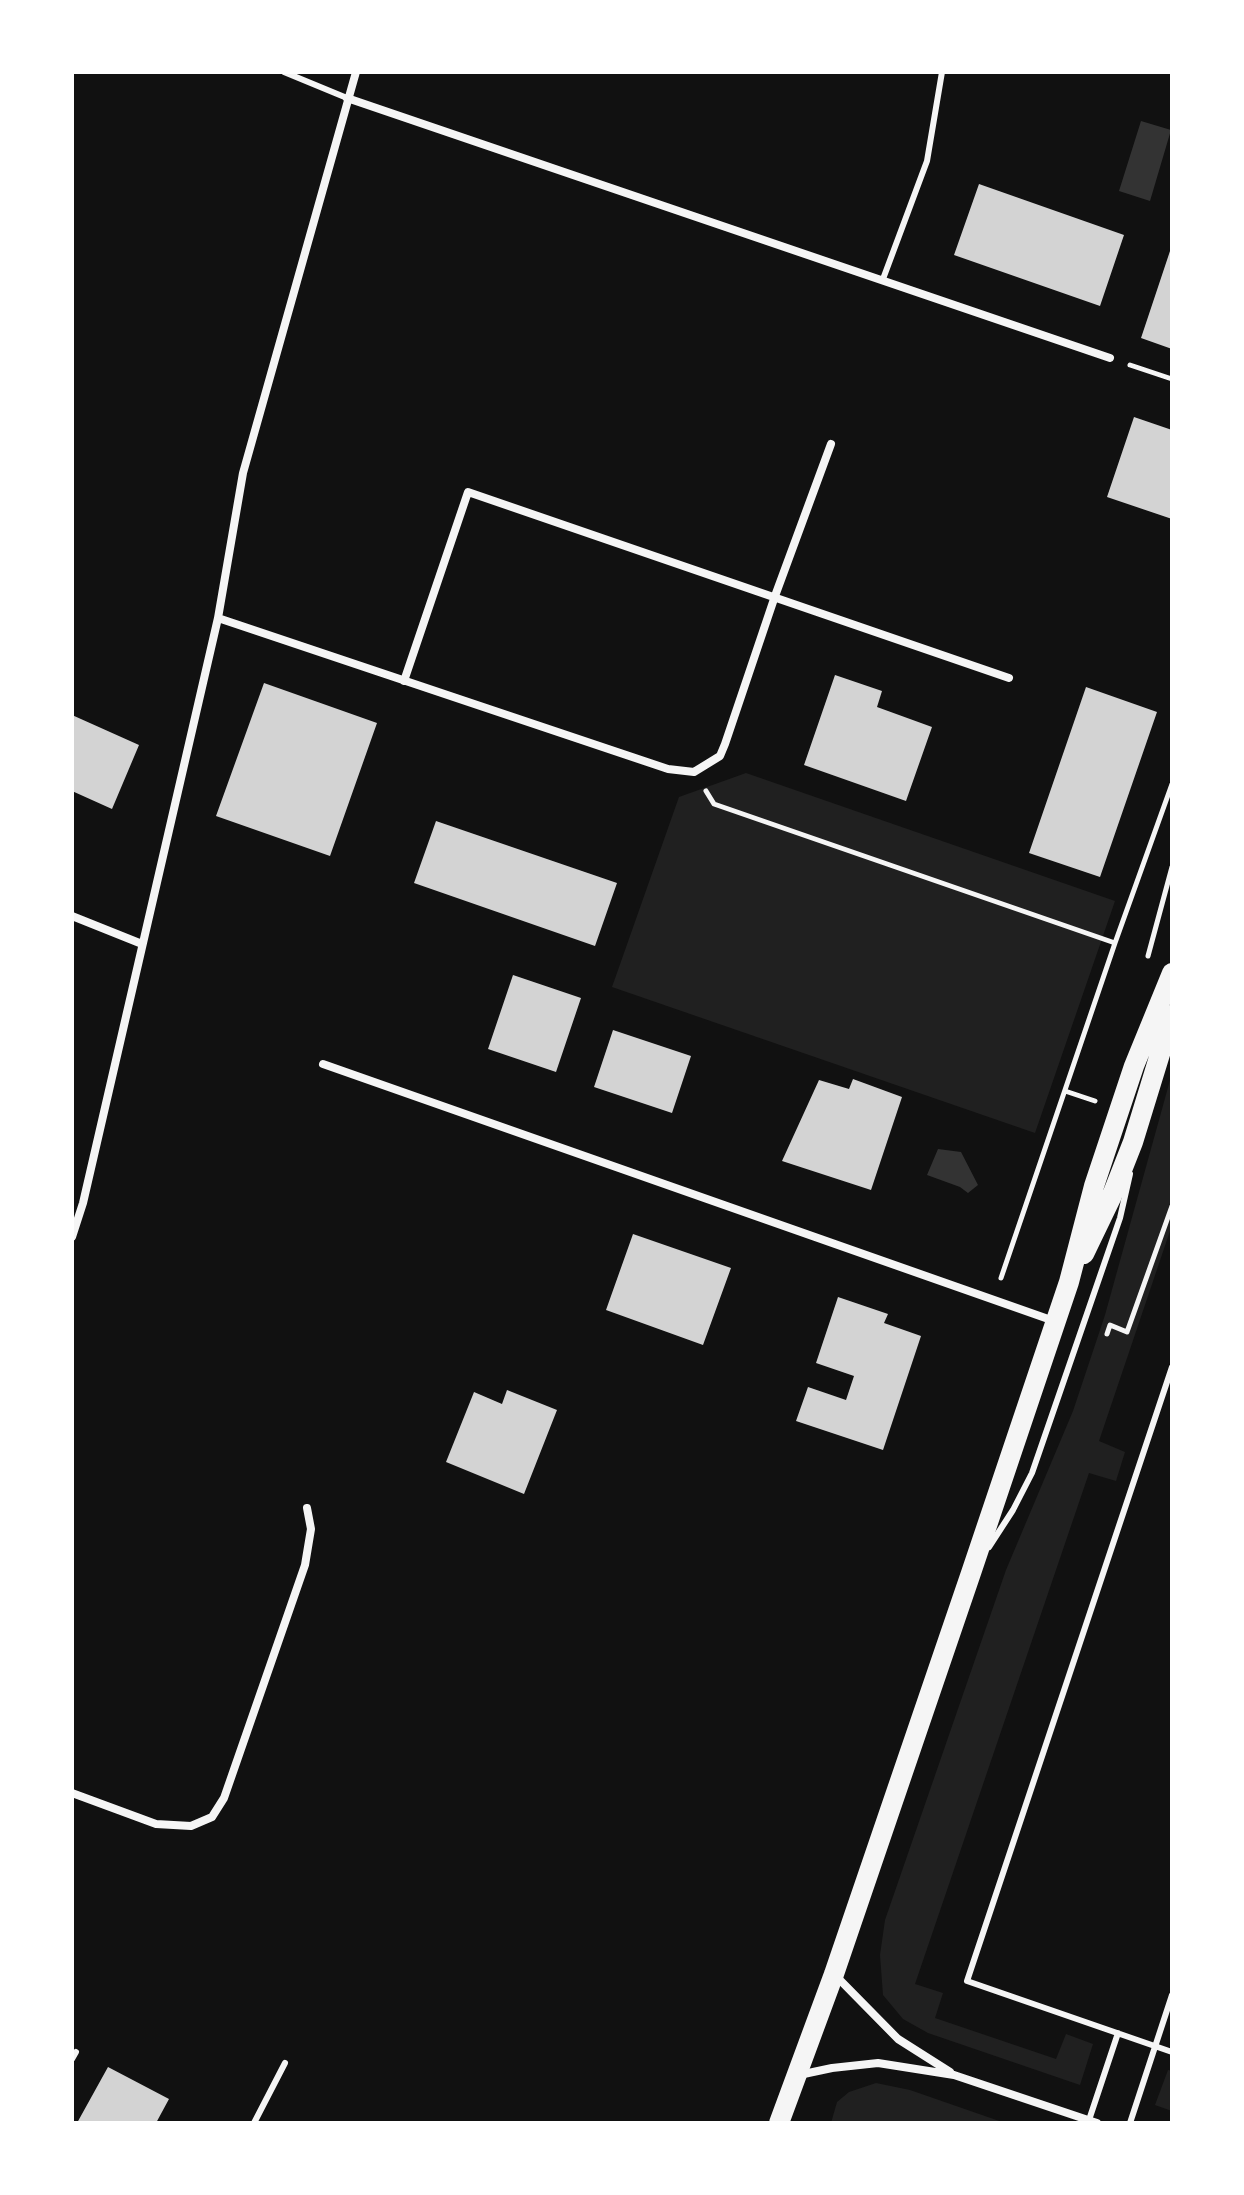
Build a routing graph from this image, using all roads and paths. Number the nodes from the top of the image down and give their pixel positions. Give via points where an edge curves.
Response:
1 (284, 72) edge
2 (356, 72) edge
3 (942, 72) edge
4 (347, 98) junction
5 (883, 279) junction
6 (1110, 358) joint
7 (1172, 379) edge
8 (831, 444) dead end
9 (775, 596) junction
10 (218, 618) junction
11 (1009, 678) dead end
12 (404, 681) junction
13 (694, 772) junction
14 (1172, 784) edge
15 (72, 916) edge
16 (1115, 943) junction
17 (142, 944) junction
18 (1172, 973) edge
19 (1172, 1015) edge
20 (323, 1064) dead end
21 (1133, 1142) junction
22 (1172, 1206) edge
23 (72, 1237) edge
24 (1069, 1282) junction
25 (993, 1300) junction
26 (1055, 1321) junction
27 (1105, 1340) dead end
28 (1172, 1367) edge
29 (307, 1508) dead end
30 (971, 1573) junction
31 (72, 1793) edge
32 (834, 1974) junction
33 (1172, 1995) edge
34 (1118, 2033) junction
35 (1155, 2046) junction
36 (1172, 2052) edge
37 (285, 2063) dead end
38 (954, 2075) junction
39 (796, 2076) junction
40 (1093, 2122) edge
41 (254, 2123) edge
42 (779, 2123) edge
43 (1130, 2123) edge

1 - 4 lane
2 - 4 street
3 - 5 lane via 927,161
4 - 5 street
4 - 10 street via 243,473
5 - 6 street
6 - 7 path
8 - 9 street
9 - 11 street
9 - 12 street via 468,492
9 - 13 street via 720,756
10 - 12 street
10 - 17 street
12 - 13 street via 668,769
13 - 16 path via 714,804
14 - 16 path
15 - 17 street
16 - 25 path
17 - 23 street
18 - 24 main road via 1103,1158
19 - 21 main road
20 - 25 street
21 - 24 main road via 1101,1222
21 - 30 lane via 1120,1218 1032,1473
22 - 27 path via 1127,1332 1110,1325
24 - 26 main road
25 - 26 street
26 - 30 main road
28 - 34 lane via 967,1981
29 - 31 street via 311,1529 305,1565 224,1798 212,1817 191,1826 156,1824
30 - 32 main road
32 - 38 street via 898,2039
32 - 39 main road
33 - 35 lane
34 - 35 lane
34 - 40 lane
35 - 36 lane
35 - 43 lane
37 - 41 lane
38 - 39 street via 878,2063
38 - 40 street
39 - 42 main road

